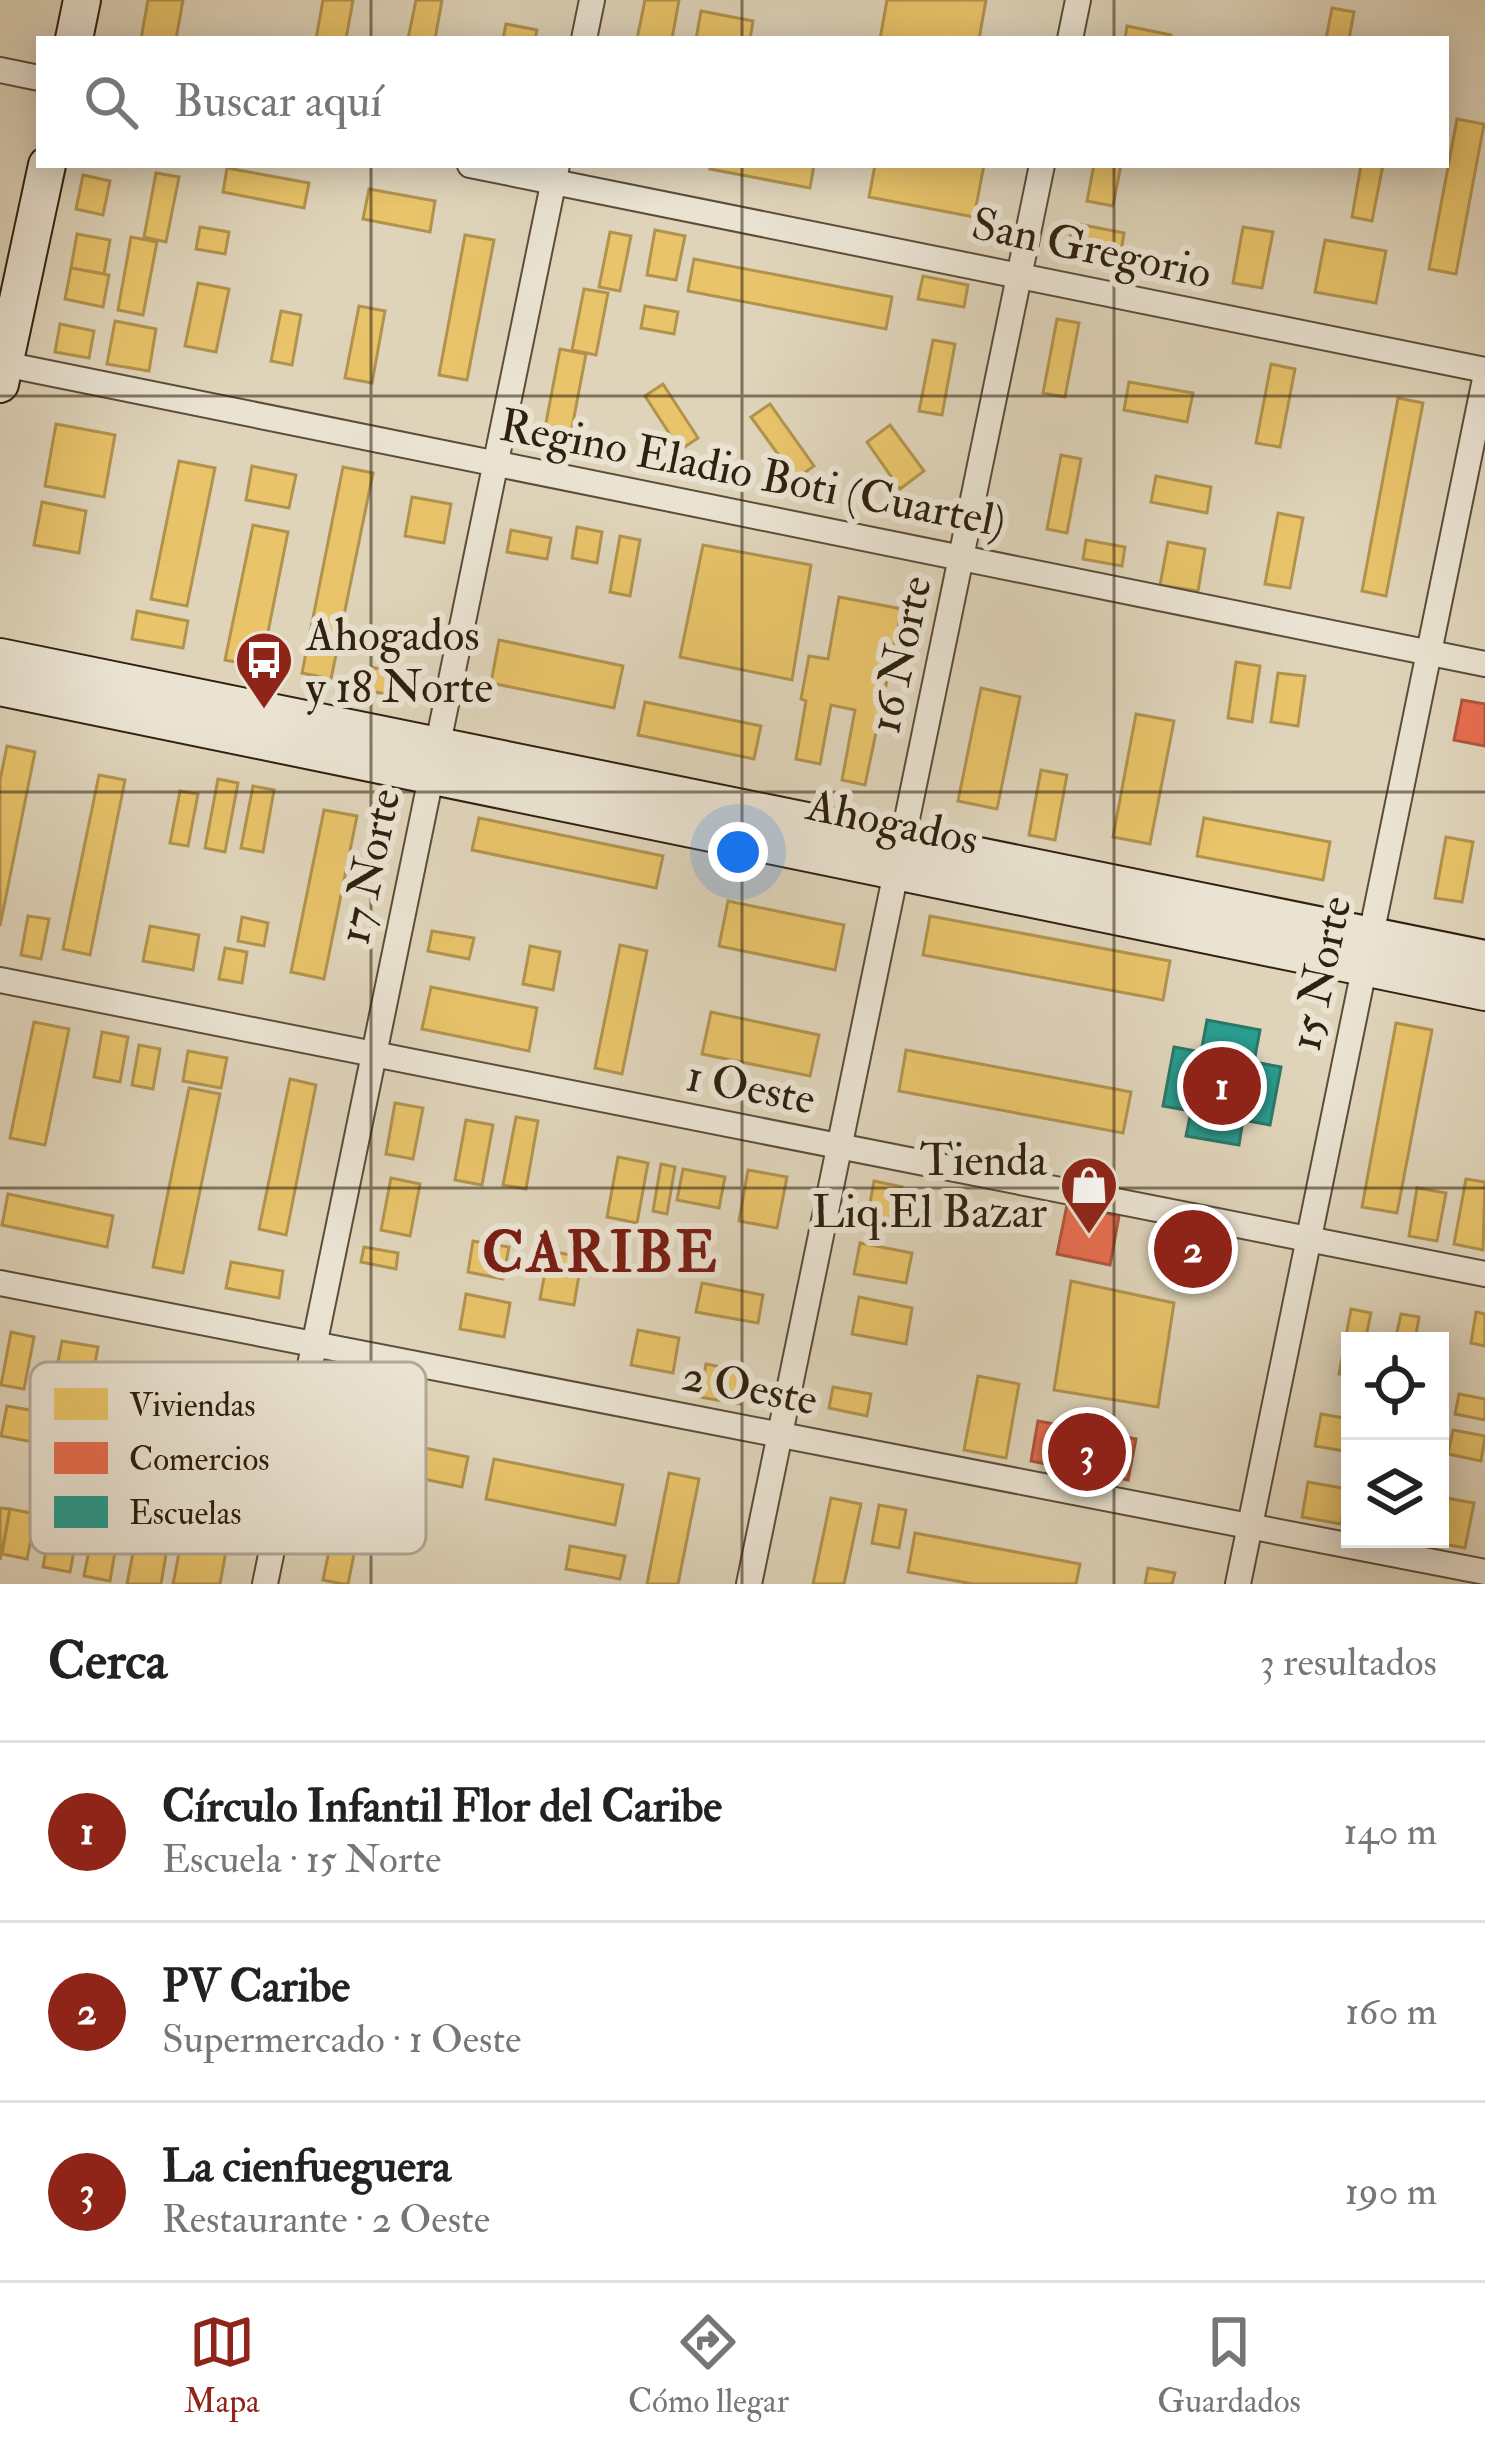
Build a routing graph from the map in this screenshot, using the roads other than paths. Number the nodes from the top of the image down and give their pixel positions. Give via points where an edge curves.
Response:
1 (82, 0) edge
2 (592, 0) edge
3 (1078, 0) edge
4 (75, 36) edge
5 (585, 36) edge
6 (1071, 36) edge
7 (0, 70) edge
8 (36, 77) edge
9 (46, 168) edge
10 (499, 168) edge
11 (1041, 168) edge
12 (556, 174) edge
13 (1018, 274) junction
14 (2, 374) edge
15 (1485, 374) edge
16 (494, 463) junction
17 (962, 557) junction
18 (1428, 652) junction
19 (0, 657) edge
20 (1485, 664) edge
21 (0, 687) edge
22 (432, 762) junction
23 (900, 856) junction
24 (1366, 952) junction
25 (1485, 959) edge
26 (0, 980) edge
27 (1485, 992) edge
28 (372, 1054) junction
29 (839, 1147) junction
30 (1308, 1239) junction
31 (1485, 1274) edge
32 (0, 1283) edge
33 (314, 1344) junction
34 (310, 1362) edge
35 (406, 1362) edge
36 (426, 1366) edge
37 (780, 1435) junction
38 (1250, 1526) junction
39 (271, 1554) edge
40 (1485, 1572) edge
41 (265, 1584) edge
42 (749, 1584) edge
43 (1238, 1584) edge

1 - 4 main road
2 - 5 street
3 - 6 street
7 - 8 street
9 - 14 main road
10 - 12 street, San Gregorio
11 - 13 street, 16 Norte
12 - 13 street, San Gregorio
12 - 16 street, 17 Norte
13 - 15 street, San Gregorio
13 - 17 street, 16 Norte
14 - 16 street, Regino Eladio Boti (Cuartel)
15 - 18 street, 15 Norte
16 - 17 street, Regino Eladio Boti (Cuartel)
16 - 22 street, 17 Norte
17 - 18 street, Regino Eladio Boti (Cuartel)
17 - 23 street, 16 Norte
18 - 20 street, Regino Eladio Boti (Cuartel)
18 - 24 street, 15 Norte
19 - 22 main road, Ahogados
21 - 22 main road, Ahogados
22 - 23 main road, Ahogados
22 - 28 street, 17 Norte
23 - 24 main road, Ahogados
23 - 29 street, 16 Norte
24 - 25 main road, Ahogados
24 - 27 main road, Ahogados
24 - 30 street, 15 Norte
26 - 28 street, 1 Oeste
28 - 29 street, 1 Oeste
28 - 33 street, 17 Norte
29 - 30 street, 1 Oeste
29 - 37 street, 16 Norte
30 - 31 street, 1 Oeste
30 - 38 street, 15 Norte
32 - 33 street, 2 Oeste
33 - 34 street, 17 Norte
33 - 35 street, 2 Oeste
36 - 37 street, 2 Oeste
37 - 38 street, 2 Oeste
37 - 42 street, 16 Norte
38 - 40 street, 2 Oeste
38 - 43 street, 15 Norte
39 - 41 street, 17 Norte

